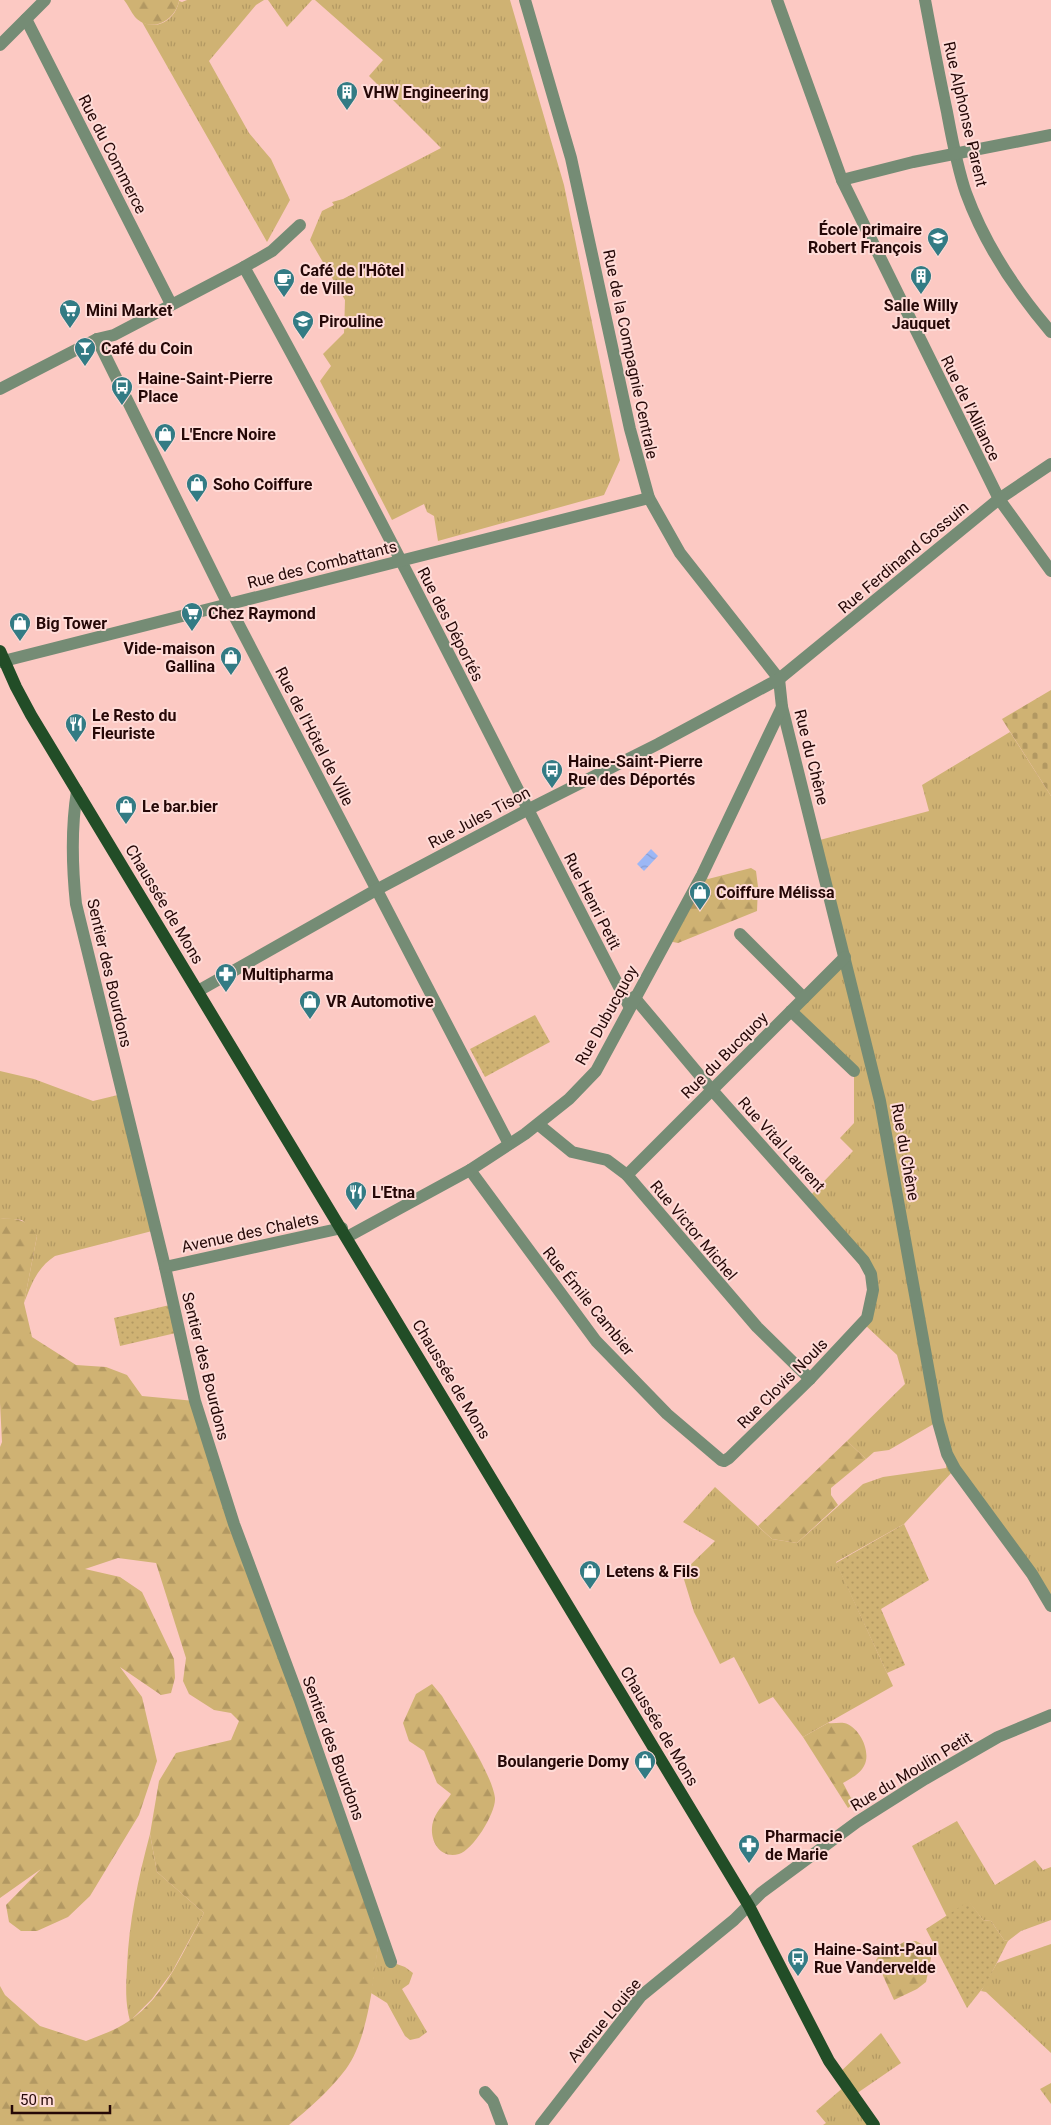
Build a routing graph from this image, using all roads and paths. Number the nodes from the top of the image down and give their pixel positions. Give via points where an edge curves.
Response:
1 (45, 0) edge
2 (525, 0) edge
3 (777, 0) edge
4 (925, 0) edge
5 (26, 19) junction
6 (0, 45) edge
7 (1051, 135) edge
8 (955, 155) junction
9 (842, 180) junction
10 (300, 225) dead end
11 (244, 267) junction
12 (172, 304) junction
13 (1051, 332) edge
14 (97, 340) junction
15 (0, 389) edge
16 (1051, 464) edge
17 (649, 498) junction
18 (998, 499) junction
19 (401, 561) junction
20 (1051, 571) edge
21 (228, 604) junction
22 (1, 658) edge
23 (779, 680) junction
24 (782, 707) junction
25 (77, 791) junction
26 (527, 810) junction
27 (376, 890) junction
28 (740, 934) dead end
29 (845, 957) junction
30 (198, 991) junction
31 (804, 998) junction
32 (632, 1002) junction
33 (790, 1011) junction
34 (854, 1071) dead end
35 (712, 1090) junction
36 (539, 1125) junction
37 (509, 1144) junction
38 (470, 1170) junction
39 (627, 1175) junction
40 (345, 1232) junction
41 (165, 1267) junction
42 (863, 1323) joint
43 (810, 1379) junction
44 (721, 1460) joint
45 (1051, 1606) edge
46 (1051, 1715) edge
47 (749, 1906) junction
48 (391, 1962) dead end
49 (485, 2092) dead end
50 (502, 2125) edge
51 (541, 2125) edge
52 (874, 2125) edge

1 - 5 street
2 - 17 street, Rue de la Compagnie Centrale via 572,158 630,429
3 - 9 street, Rue de l'Alliance
4 - 8 street, Rue Alphonse Parent
5 - 6 street
5 - 12 street, Rue du Commerce
7 - 8 street
8 - 9 street
8 - 13 street, Rue Alphonse Parent via 974,212 1001,265
9 - 18 street, Rue de l'Alliance
10 - 11 street via 272,251
11 - 12 street
11 - 19 street, Rue des Déportés
12 - 14 street via 114,335
14 - 15 street
14 - 21 street, Rue de l'Hôtel de Ville
16 - 18 street, Rue Ferdinand Gossuin
17 - 19 street, Rue des Combattants
17 - 23 street, Rue de la Compagnie Centrale via 680,553
18 - 20 street, Rue de l'Alliance
18 - 23 street, Rue Ferdinand Gossuin
19 - 21 street, Rue des Combattants
19 - 26 street, Rue des Déportés
21 - 22 street, Rue des Combattants
21 - 27 street, Rue de l'Hôtel de Ville
22 - 25 main road, Chaussée de Mons
23 - 24 street, Rue du Chêne
23 - 26 street, Rue Jules Tison
24 - 29 street, Rue du Chêne
24 - 32 street, Rue Dubucquoy via 702,875
25 - 30 main road, Chaussée de Mons
25 - 41 street, Sentier des Bourdons via 73,870 76,904
26 - 27 street, Rue Jules Tison
26 - 32 street, Rue Henri Petit
27 - 30 street, Rue Jules Tison
27 - 37 street, Rue de l'Hôtel de Ville
28 - 31 street
29 - 31 street, Rue du Bucquoy
29 - 45 street, Rue du Chêne via 880,1101 929,1378 947,1454
30 - 40 main road, Chaussée de Mons
31 - 33 street, Rue du Bucquoy
32 - 35 street, Rue Vital Laurent
32 - 36 street, Rue Dubucquoy via 596,1071
33 - 34 street
33 - 35 street, Rue du Bucquoy
35 - 39 street, Rue du Bucquoy
35 - 42 street, Rue Vital Laurent via 864,1261 871,1274 873,1290 870,1311
36 - 37 street, Rue Dubucquoy
36 - 39 street, Rue Victor Michel via 572,1152 607,1160
37 - 38 street, Rue Dubucquoy
38 - 40 street, Rue Dubucquoy
38 - 44 street, Rue Émile Cambier via 596,1340 667,1414
39 - 43 street, Rue Victor Michel via 757,1327
40 - 41 street, Avenue des Chalets
40 - 47 main road, Chaussée de Mons
41 - 48 street, Sentier des Bourdons via 195,1401 234,1524
42 - 43 street, Rue Clovis Nouls
43 - 44 street, Rue Clovis Nouls via 729,1458
46 - 47 street, Rue du Moulin Petit via 998,1738 874,1811 762,1892
47 - 51 street, Avenue Louise via 641,1996
47 - 52 main road, Chaussée de Mons via 829,2061
49 - 50 street via 493,2101

